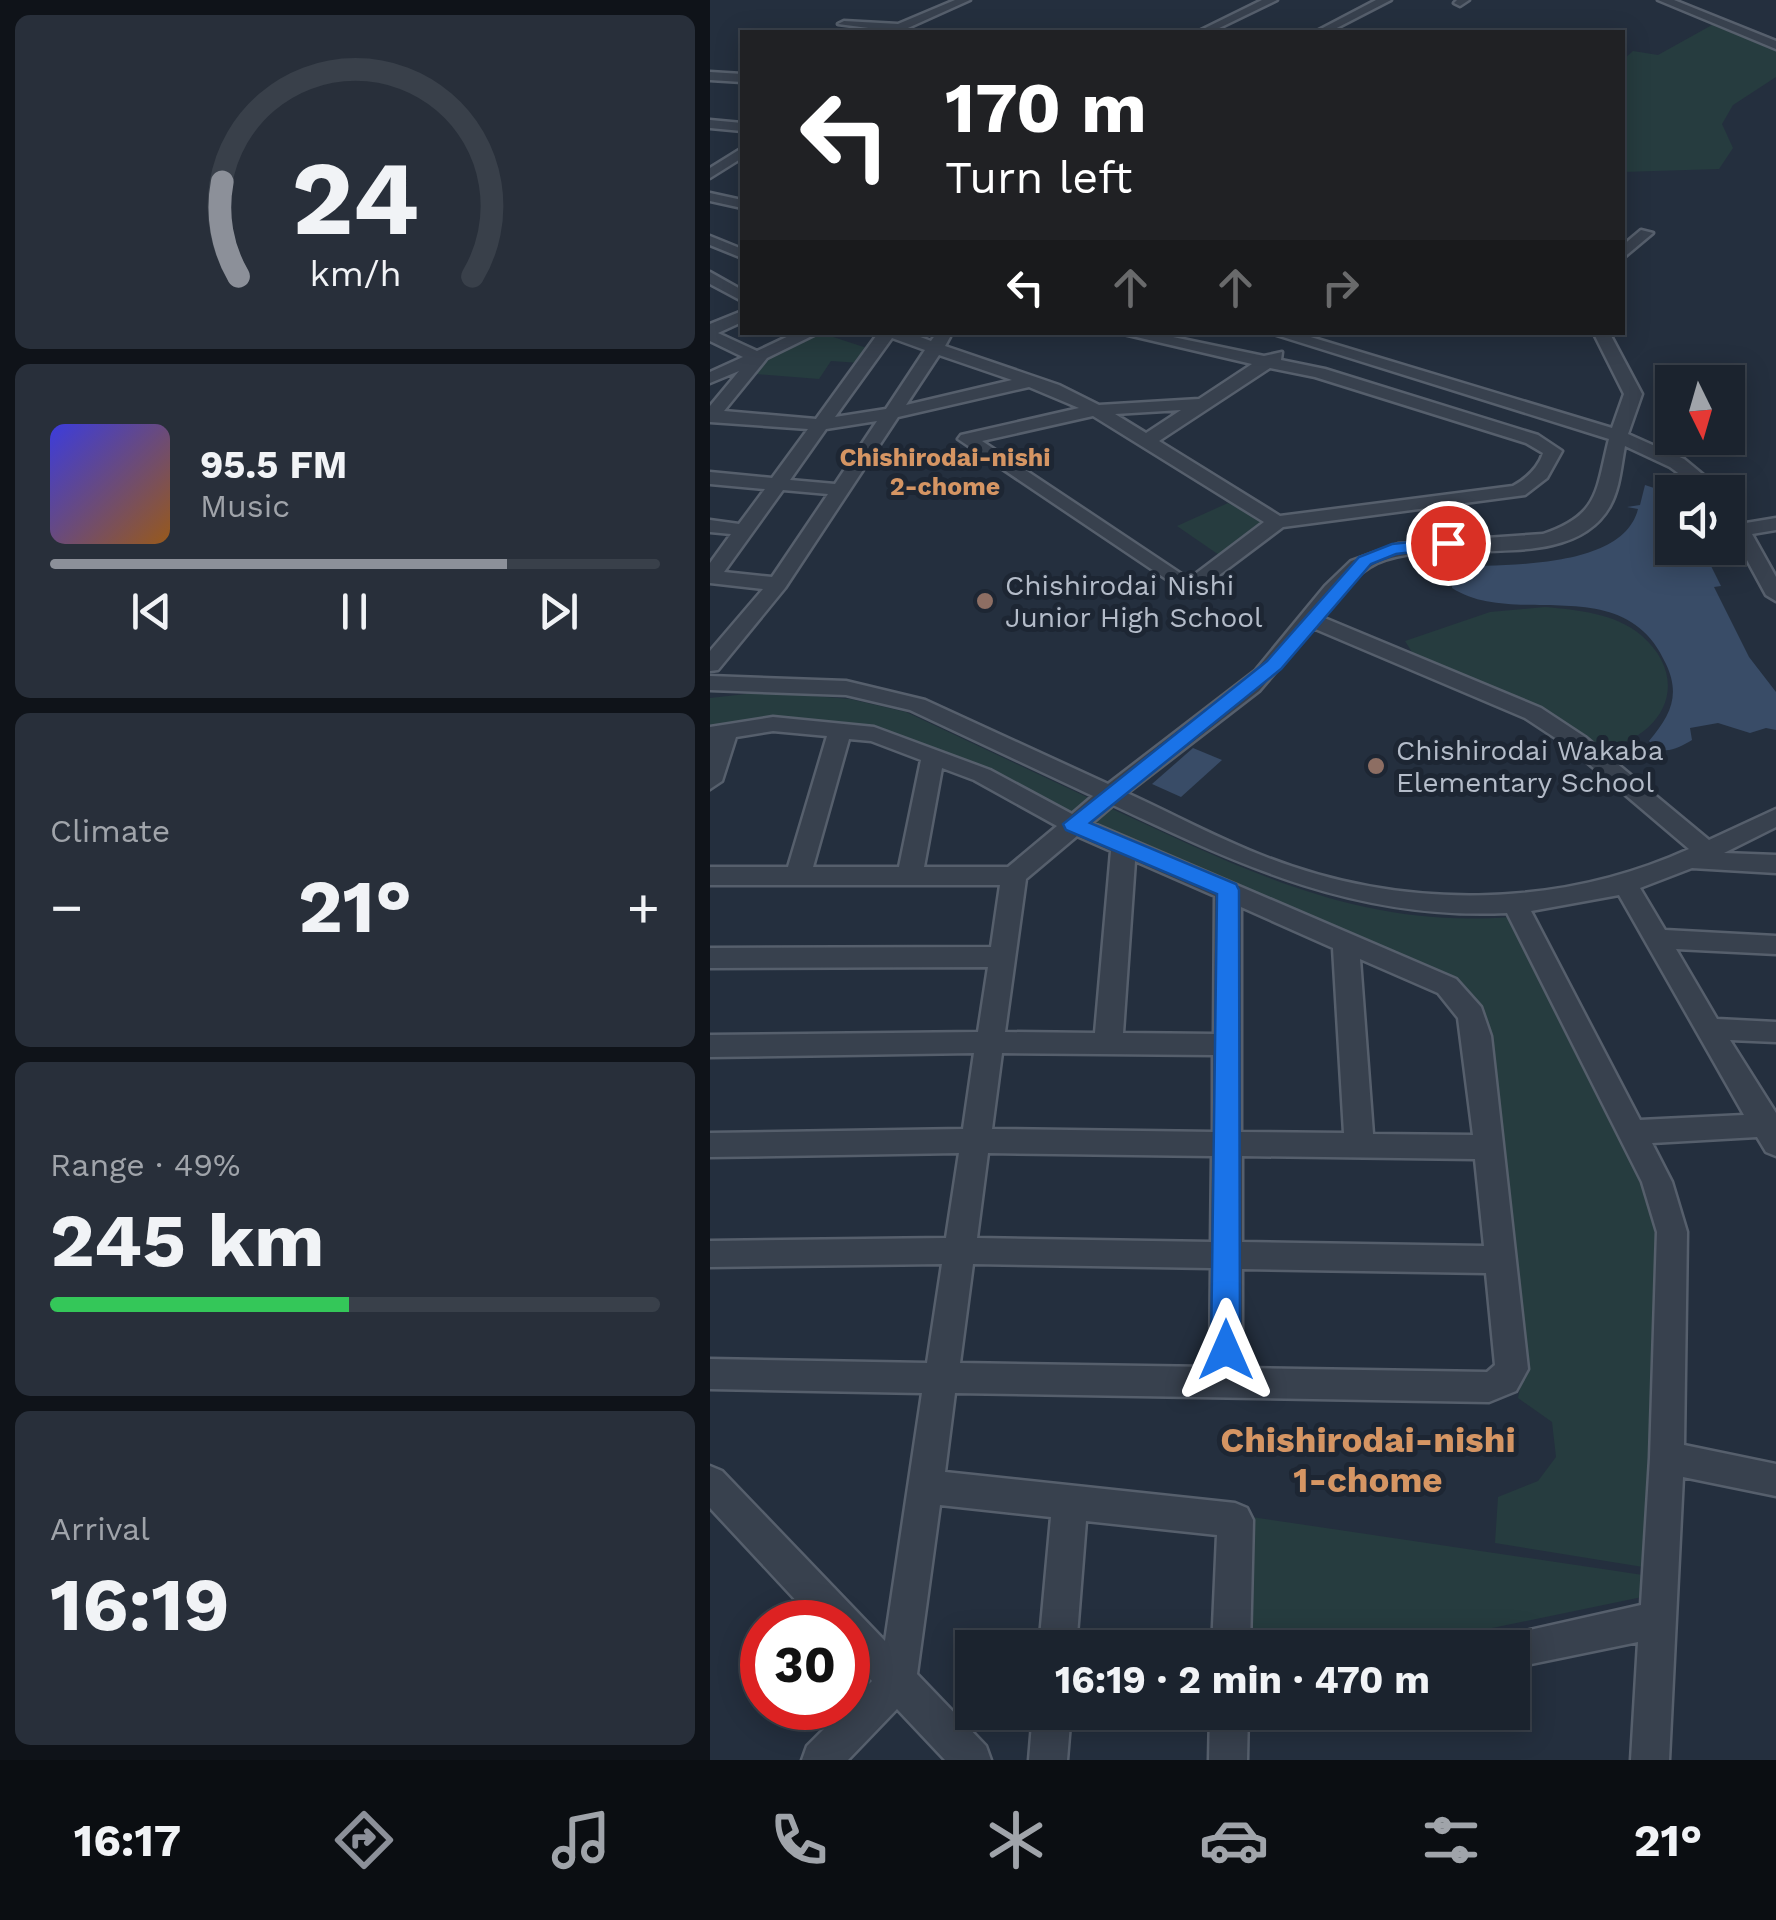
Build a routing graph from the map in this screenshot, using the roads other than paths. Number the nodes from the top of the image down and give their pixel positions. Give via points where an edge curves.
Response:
1 (964, 0) edge
2 (1271, 0) edge
3 (1344, 0) edge
4 (1386, 0) edge
5 (1664, 0) edge
6 (1342, 22) junction
7 (844, 24) dead end
8 (896, 30) edge
9 (1207, 30) edge
10 (1325, 30) edge
11 (1776, 44) edge
12 (710, 76) edge
13 (740, 78) edge
14 (713, 116) edge
15 (740, 126) edge
16 (740, 154) edge
17 (716, 175) edge
18 (710, 197) edge
19 (740, 204) edge
20 (1646, 232) dead end
21 (710, 240) edge
22 (1625, 252) edge
23 (740, 253) edge
24 (710, 277) edge
25 (740, 277) edge
26 (726, 286) junction
27 (740, 295) edge
28 (740, 317) edge
29 (710, 332) edge
30 (806, 335) edge
31 (887, 335) edge
32 (908, 335) edge
33 (1138, 335) edge
34 (1603, 335) edge
35 (1290, 336) edge
36 (940, 340) edge
37 (759, 358) junction
38 (1268, 361) junction
39 (710, 378) edge
40 (1031, 381) junction
41 (1203, 404) junction
42 (1096, 410) junction
43 (892, 413) junction
44 (711, 416) edge
45 (821, 425) junction
46 (1618, 436) junction
47 (1147, 441) junction
48 (1693, 475) edge
49 (710, 478) edge
50 (778, 484) junction
51 (842, 490) junction
52 (1276, 522) junction
53 (1776, 524) edge
54 (710, 526) edge
55 (1745, 529) edge
56 (744, 530) junction
57 (1745, 536) edge
58 (710, 577) edge
59 (778, 584) junction
60 (1776, 596) edge
61 (1310, 620) junction
62 (710, 665) edge
63 (710, 683) edge
64 (840, 729) junction
65 (718, 732) edge
66 (933, 755) junction
67 (710, 782) edge
68 (1110, 794) junction
69 (1776, 817) edge
70 (1074, 824) junction
71 (1124, 846) junction
72 (1698, 855) junction
73 (1776, 864) edge
74 (710, 876) edge
75 (798, 876) junction
76 (910, 876) junction
77 (1014, 876) junction
78 (1625, 884) junction
79 (1228, 890) junction
80 (1515, 904) junction
81 (1657, 939) junction
82 (1346, 940) junction
83 (1776, 946) edge
84 (1003, 957) junction
85 (710, 958) edge
86 (1710, 1029) junction
87 (1776, 1032) edge
88 (990, 1042) junction
89 (1108, 1044) junction
90 (1227, 1045) junction
91 (710, 1046) edge
92 (1772, 1131) edge
93 (1632, 1132) junction
94 (976, 1141) junction
95 (1226, 1144) junction
96 (710, 1145) edge
97 (1358, 1146) junction
98 (1489, 1147) junction
99 (960, 1251) junction
100 (710, 1254) edge
101 (1226, 1255) junction
102 (1499, 1260) junction
103 (710, 1374) edge
104 (942, 1377) junction
105 (1226, 1382) junction
106 (1668, 1458) junction
107 (1776, 1480) edge
108 (710, 1483) edge
109 (927, 1487) junction
110 (1070, 1502) junction
111 (820, 1600) edge
112 (1657, 1620) junction
113 (1059, 1630) edge
114 (1232, 1630) edge
115 (1530, 1646) edge
116 (870, 1652) edge
117 (898, 1682) junction
118 (1050, 1730) edge
119 (1229, 1730) edge
120 (821, 1760) edge
121 (972, 1760) edge
122 (1048, 1760) edge
123 (1228, 1760) edge
124 (1650, 1760) edge

1 - 8 street
2 - 9 street
3 - 6 street via 1336,17
4 - 6 street
5 - 11 street
6 - 10 street
7 - 8 street
12 - 13 street
14 - 15 street
16 - 17 street
18 - 19 street
20 - 22 street
21 - 23 street
24 - 26 street
25 - 26 street
26 - 27 street
28 - 29 street
29 - 37 street
30 - 37 street
31 - 45 street
32 - 36 street
33 - 38 street
34 - 46 street via 1634,394
35 - 38 street
35 - 46 street
36 - 40 street
36 - 43 street
37 - 39 street
37 - 44 street
38 - 41 street
38 - 52 street via 1463,416 1553,451 1518,491
40 - 42 street
40 - 43 street
41 - 42 street
41 - 47 street
42 - 47 street
42 - 52 street via 967,439 1178,581 1200,581
43 - 45 street
43 - 51 street
44 - 45 street
45 - 50 street
46 - 48 street
46 - 61 street via 1602,504 1577,528 1520,542 1392,549 1365,560
47 - 52 street
49 - 50 street
50 - 51 street
50 - 56 street
51 - 59 street
53 - 55 street
54 - 56 street
56 - 58 street
57 - 60 street
58 - 59 street
59 - 62 street
61 - 68 street via 1257,680
61 - 72 street via 1533,713 1577,742
63 - 68 street via 883,694
64 - 65 street via 773,724
64 - 66 street
64 - 75 street
65 - 67 street
66 - 70 street
66 - 76 street
68 - 70 street
68 - 80 street via 1240,856 1313,882 1421,903
69 - 72 street
70 - 71 street
70 - 77 street
71 - 79 street
71 - 89 street
72 - 73 street
72 - 78 street
74 - 75 street
75 - 76 street
76 - 77 street
77 - 84 street
78 - 80 street
78 - 81 street
79 - 82 street
79 - 90 street
80 - 93 street
81 - 83 street
81 - 86 street
82 - 97 street
82 - 98 street via 1431,976 1471,1014
84 - 85 street
84 - 88 street
86 - 87 street
86 - 92 street
88 - 89 street
88 - 91 street
88 - 94 street
89 - 90 street
90 - 95 street
92 - 93 street
93 - 106 street via 1658,1182 1672,1232
94 - 95 street
94 - 96 street
94 - 99 street
95 - 97 street
95 - 101 street
97 - 98 street
98 - 102 street
99 - 100 street
99 - 101 street
99 - 104 street
101 - 102 street
101 - 105 street
102 - 105 street via 1512,1369 1489,1387
103 - 104 street
104 - 105 street
104 - 109 street
106 - 107 street
106 - 112 street
108 - 111 street
109 - 110 street
109 - 117 street
110 - 113 street
110 - 114 street via 1235,1520
112 - 115 street
112 - 124 street
116 - 117 street
117 - 120 street
117 - 121 street
118 - 122 street
119 - 123 street

